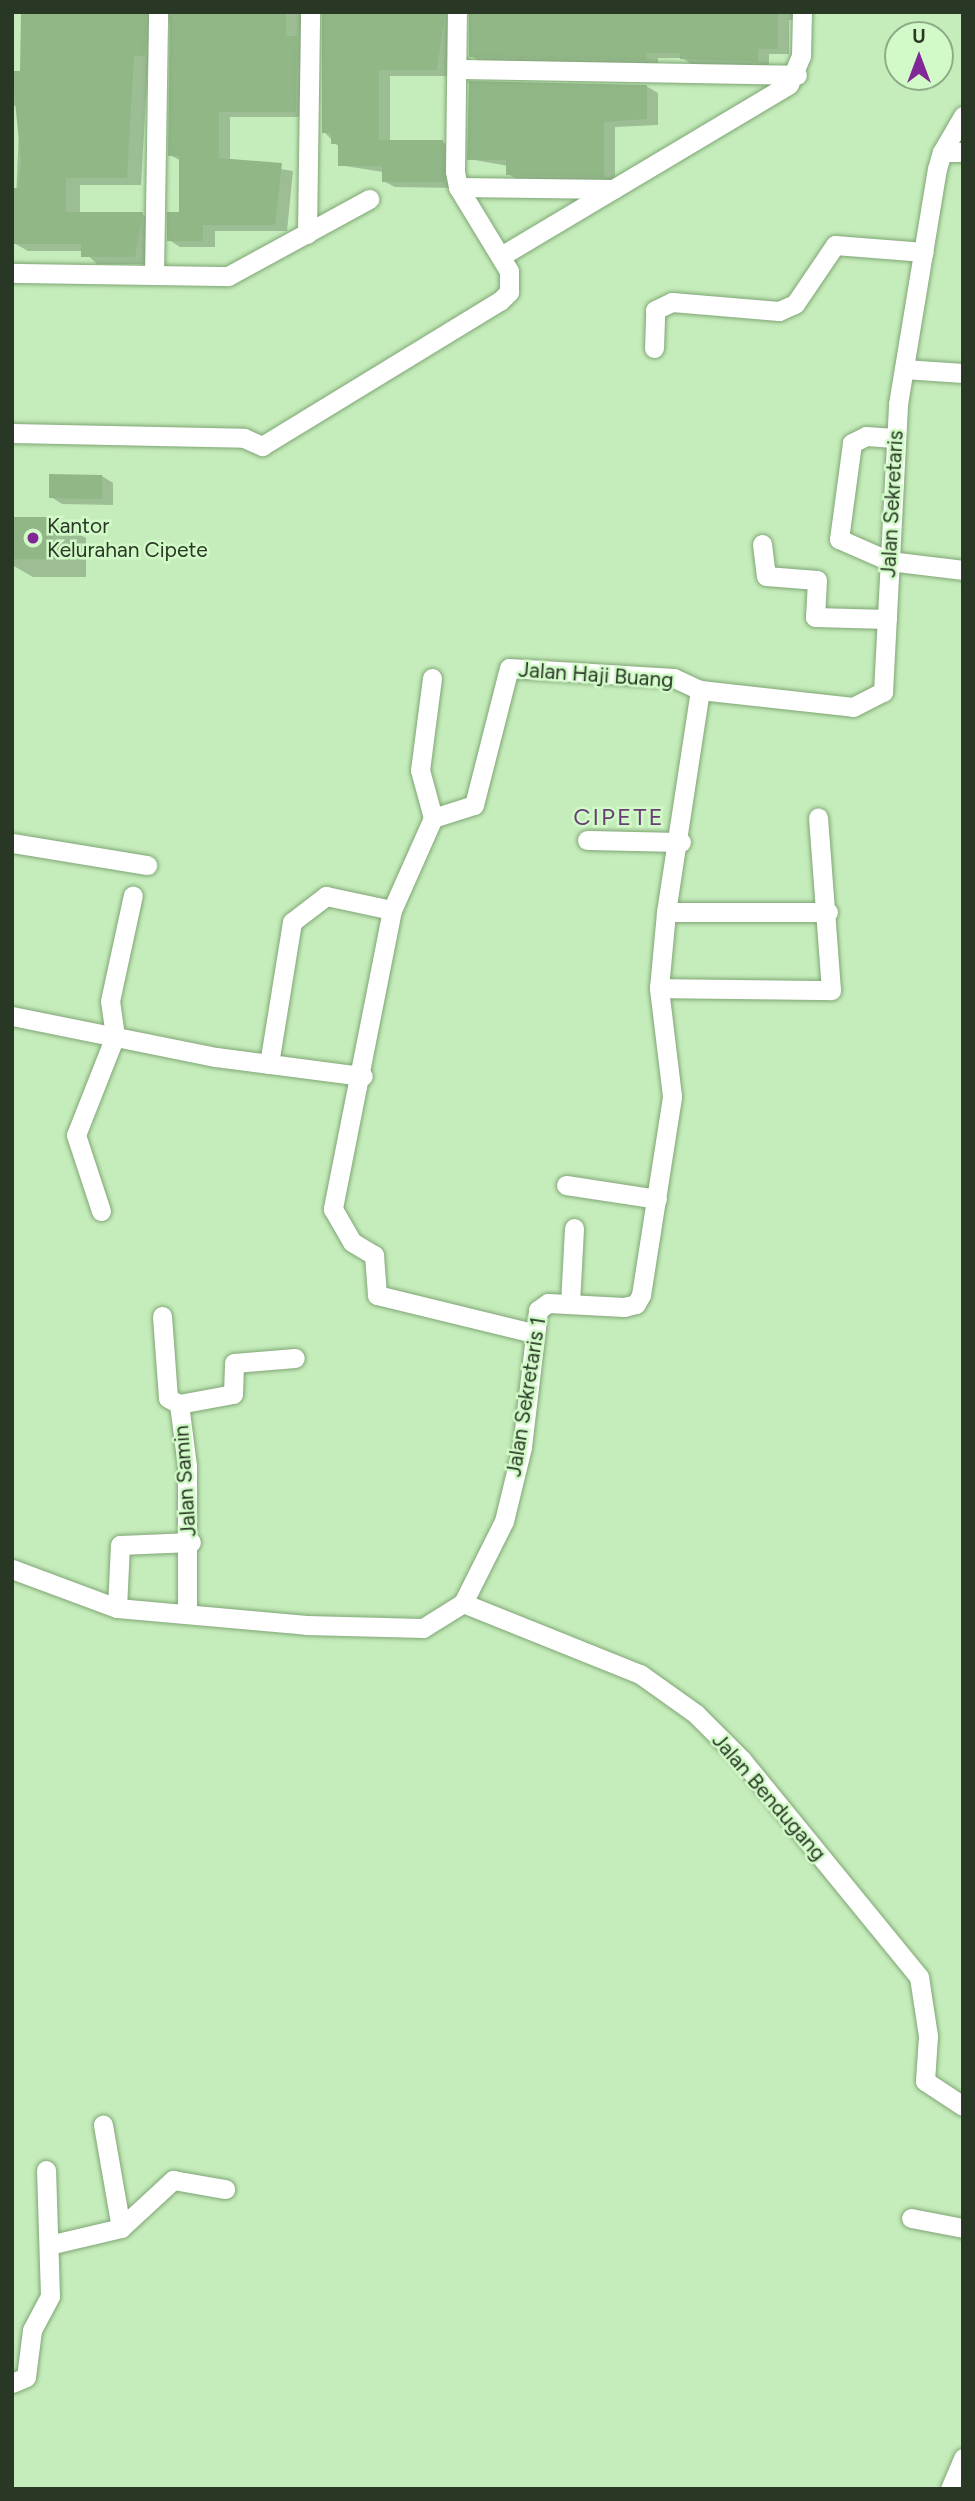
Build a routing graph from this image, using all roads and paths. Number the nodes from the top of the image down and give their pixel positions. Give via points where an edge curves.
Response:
1 (158, 12) edge
2 (310, 12) edge
3 (457, 12) edge
4 (802, 12) edge
5 (457, 69) junction
6 (797, 75) junction
7 (963, 116) edge
8 (942, 152) junction
9 (963, 152) edge
10 (458, 187) junction
11 (616, 190) junction
12 (369, 199) dead end
13 (307, 234) junction
14 (924, 251) junction
15 (501, 256) junction
16 (12, 273) edge
17 (154, 275) junction
18 (654, 348) dead end
19 (904, 369) junction
20 (963, 373) edge
21 (12, 433) edge
22 (894, 438) junction
23 (762, 544) dead end
24 (889, 561) junction
25 (963, 570) edge
26 (887, 619) junction
27 (432, 678) dead end
28 (700, 690) junction
29 (818, 817) dead end
30 (433, 818) junction
31 (587, 840) dead end
32 (12, 842) edge
33 (681, 842) junction
34 (147, 865) dead end
35 (133, 895) dead end
36 (392, 910) junction
37 (666, 912) junction
38 (828, 912) junction
39 (659, 988) junction
40 (12, 1016) edge
41 (115, 1036) junction
42 (269, 1064) junction
43 (363, 1076) junction
44 (566, 1185) dead end
45 (657, 1199) junction
46 (102, 1211) dead end
47 (574, 1228) dead end
48 (570, 1303) junction
49 (162, 1316) dead end
50 (533, 1334) junction
51 (295, 1358) dead end
52 (179, 1404) junction
53 (191, 1542) junction
54 (12, 1569) edge
55 (463, 1603) junction
56 (117, 1608) junction
57 (187, 1613) junction
58 (956, 2103) edge
59 (103, 2125) dead end
60 (46, 2170) dead end
61 (225, 2189) dead end
62 (911, 2218) dead end
63 (121, 2228) junction
64 (963, 2228) edge
65 (53, 2244) junction
66 (12, 2383) edge
67 (963, 2458) edge
68 (955, 2484) edge

1 - 17 street
2 - 13 street
3 - 5 street
4 - 6 street
5 - 6 street
5 - 10 street
6 - 11 street
7 - 8 street, Jalan Sekretaris
8 - 9 street
8 - 14 street, Jalan Sekretaris
10 - 11 street
10 - 15 street
11 - 15 street
12 - 13 street
13 - 17 street via 228,276
14 - 18 street via 835,245 795,304 779,311 672,302 655,310
14 - 19 street, Jalan Sekretaris
15 - 21 street via 510,281 500,300 262,446 244,438
16 - 17 street
19 - 20 street
19 - 22 street, Jalan Sekretaris
22 - 24 street, Jalan Sekretaris
22 - 24 street via 866,436 852,443 838,533 842,542
23 - 26 street via 766,576 817,580 815,617
24 - 25 street
24 - 26 street, Jalan Sekretaris
26 - 28 street, Jalan Sekretaris via 883,692 865,704
27 - 30 street via 421,770
28 - 30 street, Jalan Haji Buang via 674,678 509,668 474,805
28 - 33 street, Jalan Sekretaris 1
29 - 38 street
30 - 36 street
31 - 33 street
32 - 34 street
33 - 37 street, Jalan Sekretaris 1
35 - 41 street via 110,1001
36 - 42 street via 326,896 292,922
36 - 43 street
37 - 38 street
37 - 39 street, Jalan Sekretaris 1
38 - 39 street via 831,990
39 - 45 street, Jalan Sekretaris 1 via 673,1076
40 - 41 street
41 - 42 street
41 - 46 street via 76,1135
42 - 43 street
43 - 50 street via 333,1209 352,1242 374,1255 373,1288 384,1299
44 - 45 street
45 - 48 street, Jalan Sekretaris 1 via 636,1304
47 - 48 street
48 - 50 street, Jalan Sekretaris 1 via 542,1306
49 - 52 street, Jalan Samin via 168,1398
50 - 55 street, Jalan Sekretaris 1 via 522,1447 503,1521
51 - 52 street via 234,1363 233,1394
52 - 53 street, Jalan Samin
53 - 56 street via 120,1545
53 - 57 street, Jalan Samin
54 - 56 street
55 - 57 street via 423,1628
55 - 58 street, Jalan Bendugang via 640,1674 696,1714 741,1760 919,1977 928,2036 925,2081
56 - 57 street
59 - 63 street
60 - 65 street
61 - 63 street via 173,2180
62 - 64 street
63 - 65 street
65 - 66 street via 50,2296 32,2330 29,2370
67 - 68 street

